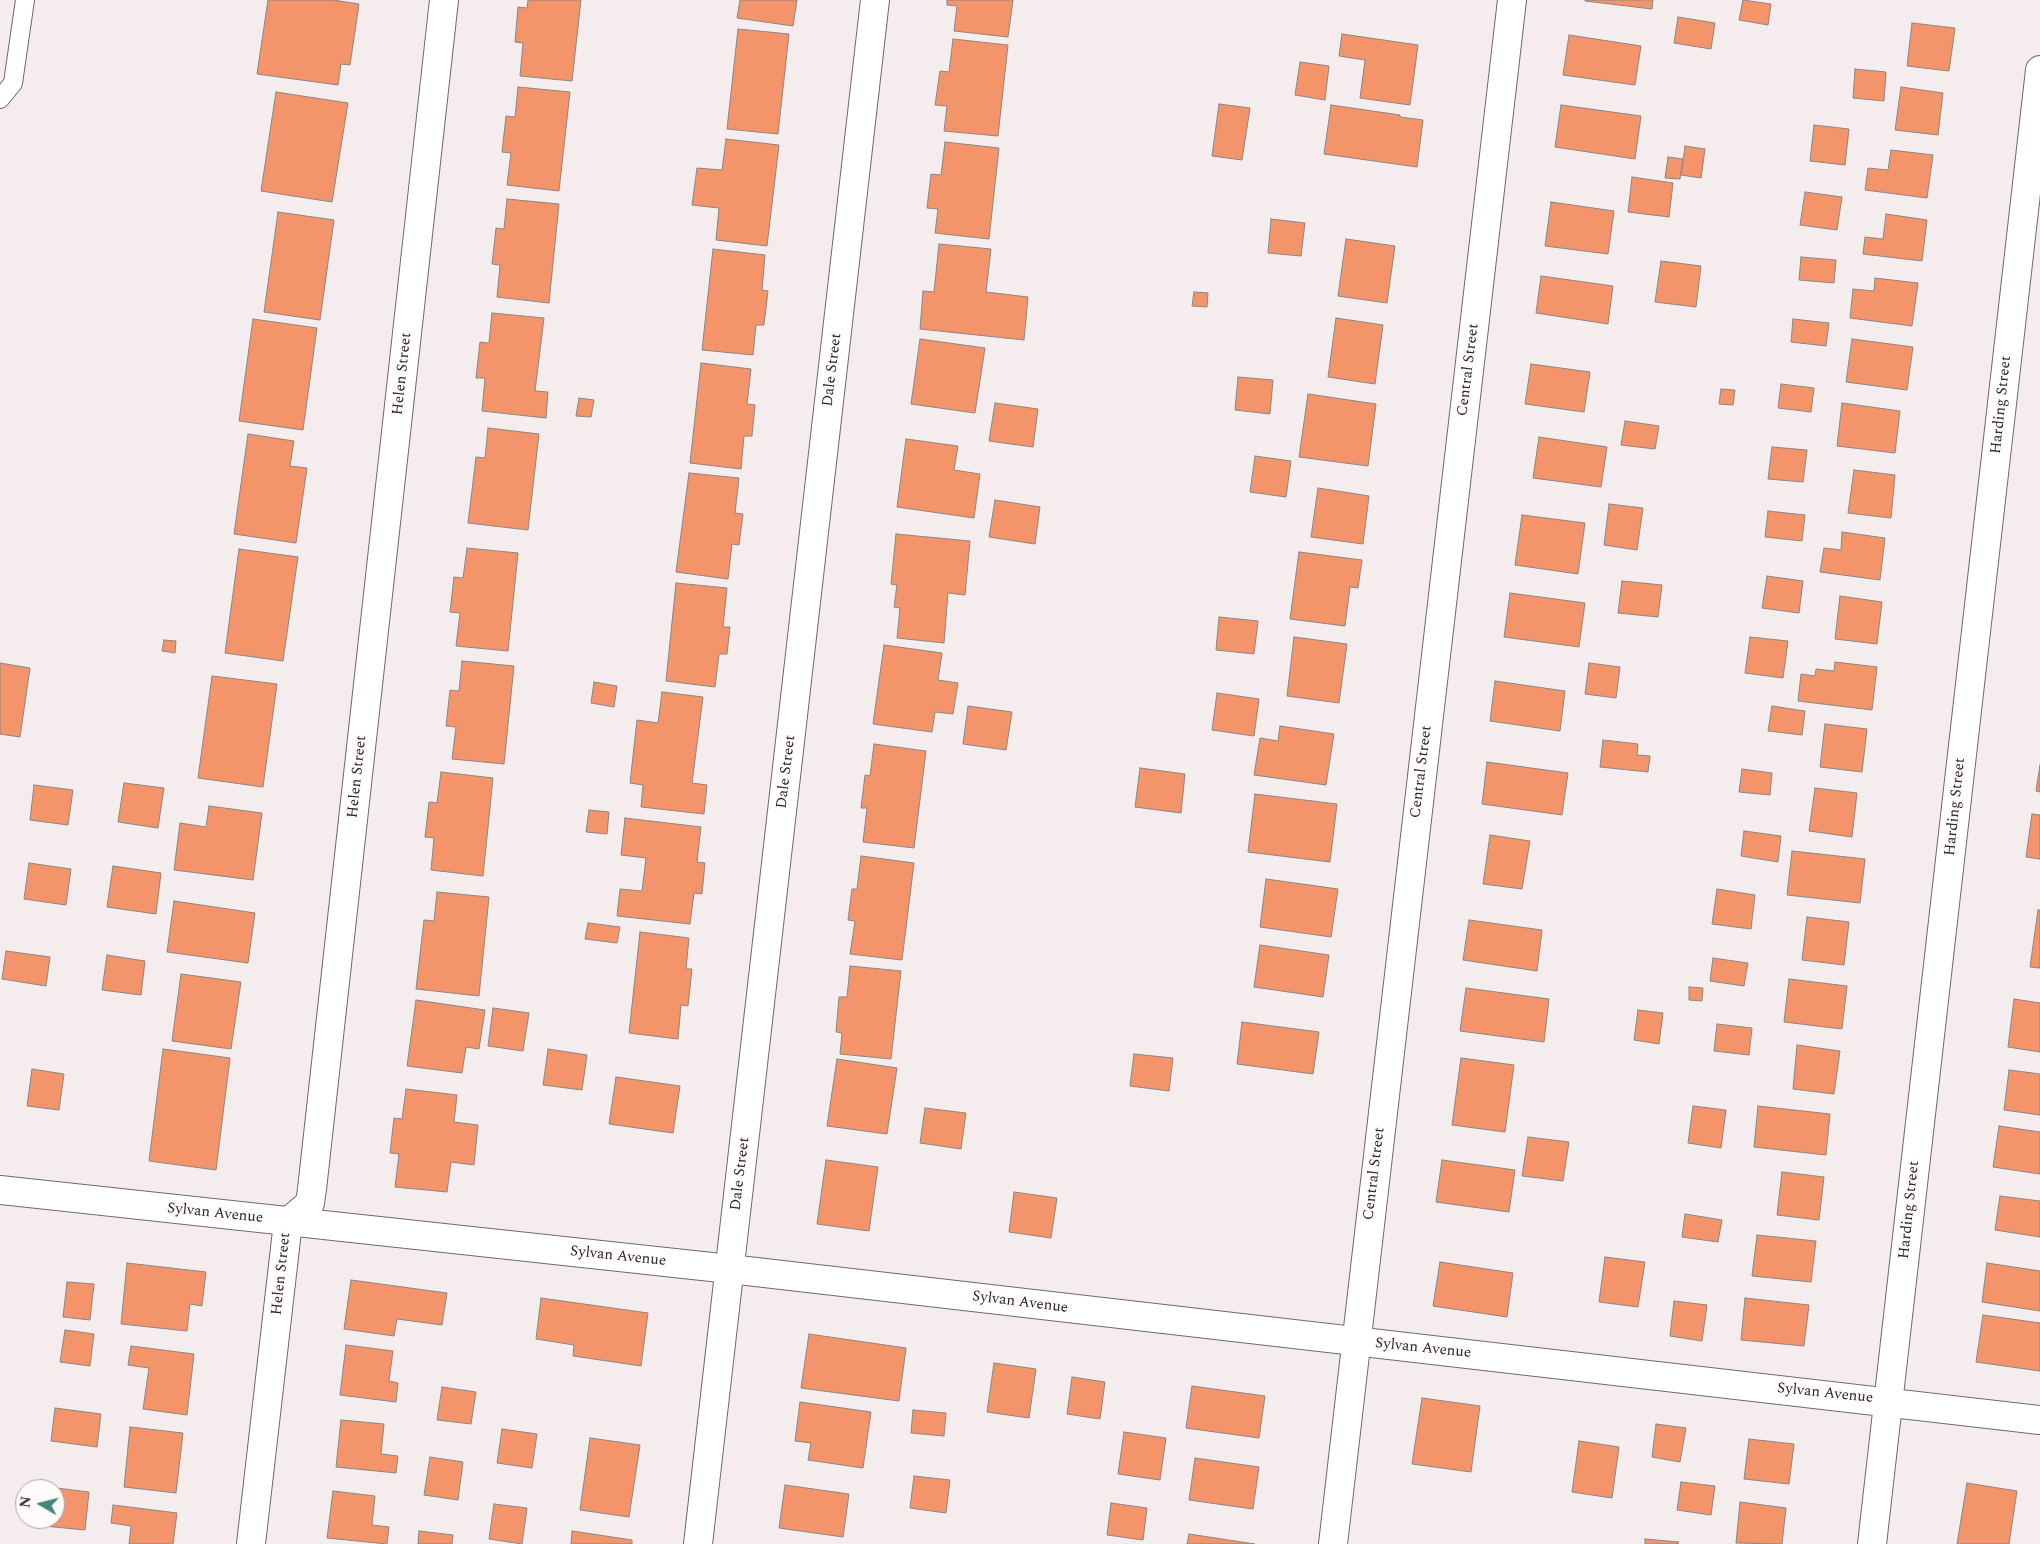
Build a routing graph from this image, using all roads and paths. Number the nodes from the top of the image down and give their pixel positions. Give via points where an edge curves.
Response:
1 (25, 0) edge
2 (444, 0) edge
3 (875, 0) edge
4 (1512, 0) edge
5 (2040, 70) edge
6 (0, 99) edge
7 (0, 1190) edge
8 (288, 1222) junction
9 (730, 1269) junction
10 (1356, 1341) junction
11 (1888, 1401) junction
12 (2040, 1420) edge
13 (250, 1544) edge
14 (698, 1544) edge
15 (1334, 1544) edge
16 (1872, 1544) edge

1 - 6 lane via 14,83
2 - 8 street, Helen Street via 312,1189 310,1202
3 - 9 street, Dale Street
4 - 10 street, Central Street
5 - 11 street, Harding Street
7 - 8 street, Sylvan Avenue
8 - 9 street, Sylvan Avenue
8 - 13 street, Helen Street
9 - 10 street, Sylvan Avenue
9 - 14 street, Dale Street
10 - 11 street, Sylvan Avenue
10 - 15 street, Central Street
11 - 12 street, Sylvan Avenue
11 - 16 street, Harding Street

